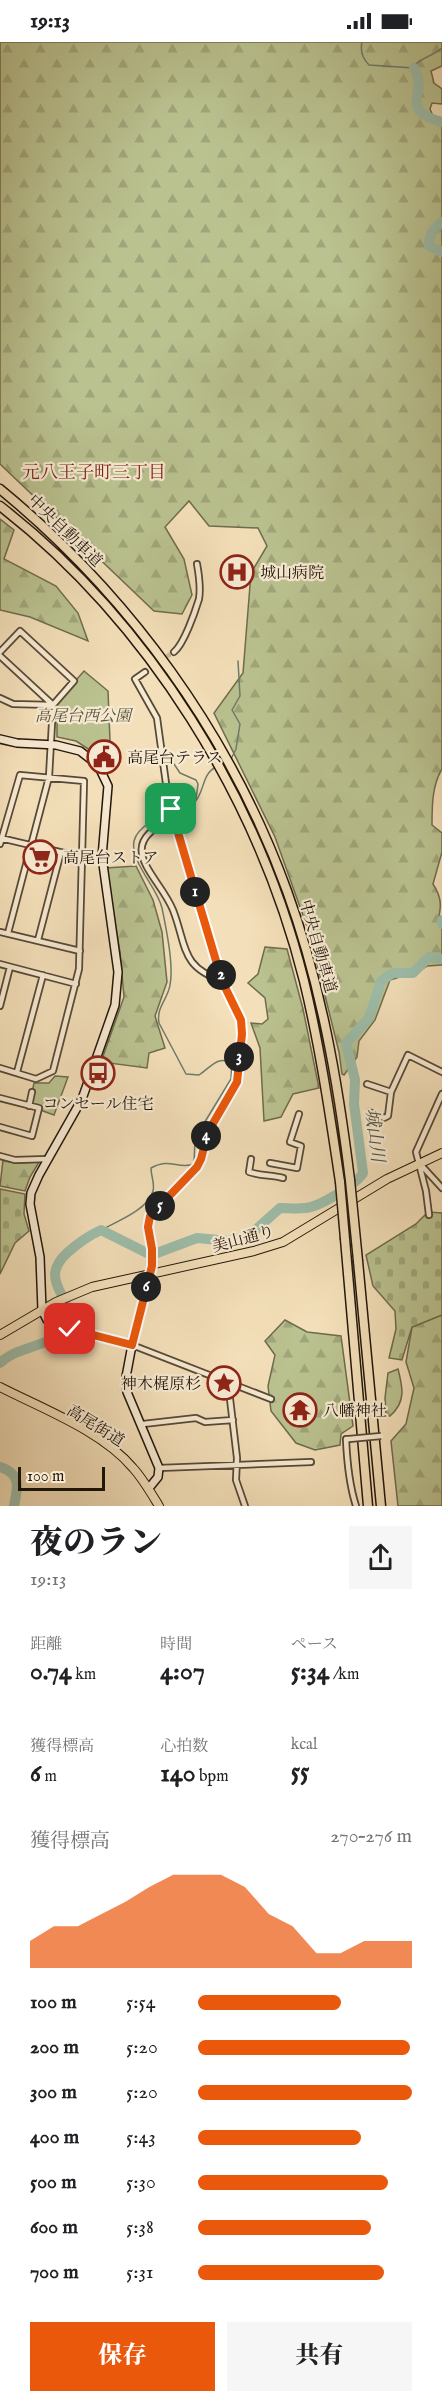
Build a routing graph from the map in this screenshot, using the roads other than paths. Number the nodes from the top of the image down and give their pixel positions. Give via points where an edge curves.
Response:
1 (0, 489) edge
2 (0, 506) edge
3 (197, 564) dead end
4 (0, 652) edge
5 (174, 652) tunnel mouth
6 (0, 656) edge
7 (145, 672) dead end
8 (0, 698) edge
9 (53, 705) junction
10 (0, 739) edge
11 (52, 745) junction
12 (49, 777) junction
13 (172, 814) junction
14 (1, 838) edge
15 (0, 844) edge
16 (32, 845) junction
17 (61, 852) junction
18 (81, 857) junction
19 (0, 932) edge
20 (8, 933) junction
21 (38, 940) junction
22 (80, 951) junction
23 (0, 964) edge
24 (10, 967) junction
25 (44, 975) junction
26 (222, 981) junction
27 (76, 984) junction
28 (0, 1006) edge
29 (0, 1068) edge
30 (17, 1072) junction
31 (442, 1072) edge
32 (367, 1084) dead end
33 (32, 1092) dead end
34 (392, 1092) junction
35 (442, 1094) edge
36 (0, 1098) edge
37 (29, 1106) junction
38 (369, 1112) dead end
39 (299, 1114) dead end
40 (0, 1127) edge
41 (442, 1153) edge
42 (0, 1156) edge
43 (48, 1159) junction
44 (251, 1159) dead end
45 (419, 1163) junction
46 (270, 1164) dead end
47 (283, 1178) dead end
48 (442, 1188) edge
49 (429, 1215) dead end
50 (149, 1274) junction
51 (42, 1310) junction
52 (0, 1335) edge
53 (132, 1345) junction
54 (228, 1382) junction
55 (0, 1387) edge
56 (271, 1399) dead end
57 (232, 1420) junction
58 (142, 1424) junction
59 (383, 1436) dead end
60 (311, 1462) dead end
61 (237, 1465) junction
62 (159, 1468) junction
63 (149, 1488) junction
64 (159, 1506) edge
65 (245, 1506) edge
66 (356, 1506) edge
67 (368, 1506) edge
68 (381, 1506) edge

1 - 68 highway, 中央自動車道, bridge via 90,574 149,640 224,753 270,847 317,989 330,1053 350,1180
2 - 67 highway, 中央自動車道, bridge via 65,564 160,674 224,776 263,858 303,979 328,1099 340,1182
3 - 5 street via 199,598
4 - 9 street via 20,631 74,681
6 - 9 street
7 - 13 street via 135,679 158,718
8 - 9 street via 13,704
9 - 11 street
10 - 11 street
11 - 12 street
11 - 43 street via 73,748 90,758 108,786 102,857 118,972 115,1005 82,1099
12 - 14 street via 20,775
12 - 16 street
12 - 18 street via 84,781
13 - 26 street
13 - 26 street via 153,829 144,843 142,862 172,909 191,963 209,977
14 - 15 street
14 - 16 street
16 - 17 street
16 - 20 street
17 - 18 street
17 - 21 street
18 - 22 street
19 - 20 street
20 - 21 street
21 - 22 street
22 - 27 street
23 - 24 street
24 - 25 street
24 - 28 street
25 - 27 street
25 - 30 street
26 - 50 street via 242,1027 237,1082 208,1132 197,1167 150,1216 153,1257
27 - 30 street via 53,1071 35,1082
29 - 30 street
31 - 34 street via 408,1055
32 - 34 street
33 - 37 street
34 - 38 street via 388,1116
35 - 45 street via 418,1145
36 - 37 street
37 - 40 street via 39,1108 32,1136
39 - 46 street via 290,1142 302,1146 297,1168
41 - 45 main road, 美山通り
42 - 43 street via 15,1160
43 - 51 street via 33,1186 30,1204 40,1257
44 - 47 street via 249,1172
45 - 48 street
45 - 49 street
45 - 50 main road, 美山通り via 283,1242
50 - 51 main road, 美山通り via 92,1287
50 - 53 street
51 - 52 main road
51 - 53 street via 51,1324
53 - 54 street
53 - 58 street via 127,1392
54 - 56 street
54 - 57 street
55 - 63 main road, 高尾街道 via 88,1432 118,1453
57 - 58 street via 205,1422 196,1418
57 - 61 street
58 - 62 street
59 - 66 street, bridge via 346,1439
60 - 61 street
61 - 62 street
61 - 65 street via 236,1480
62 - 63 street via 158,1478
63 - 64 main road, 高尾街道

